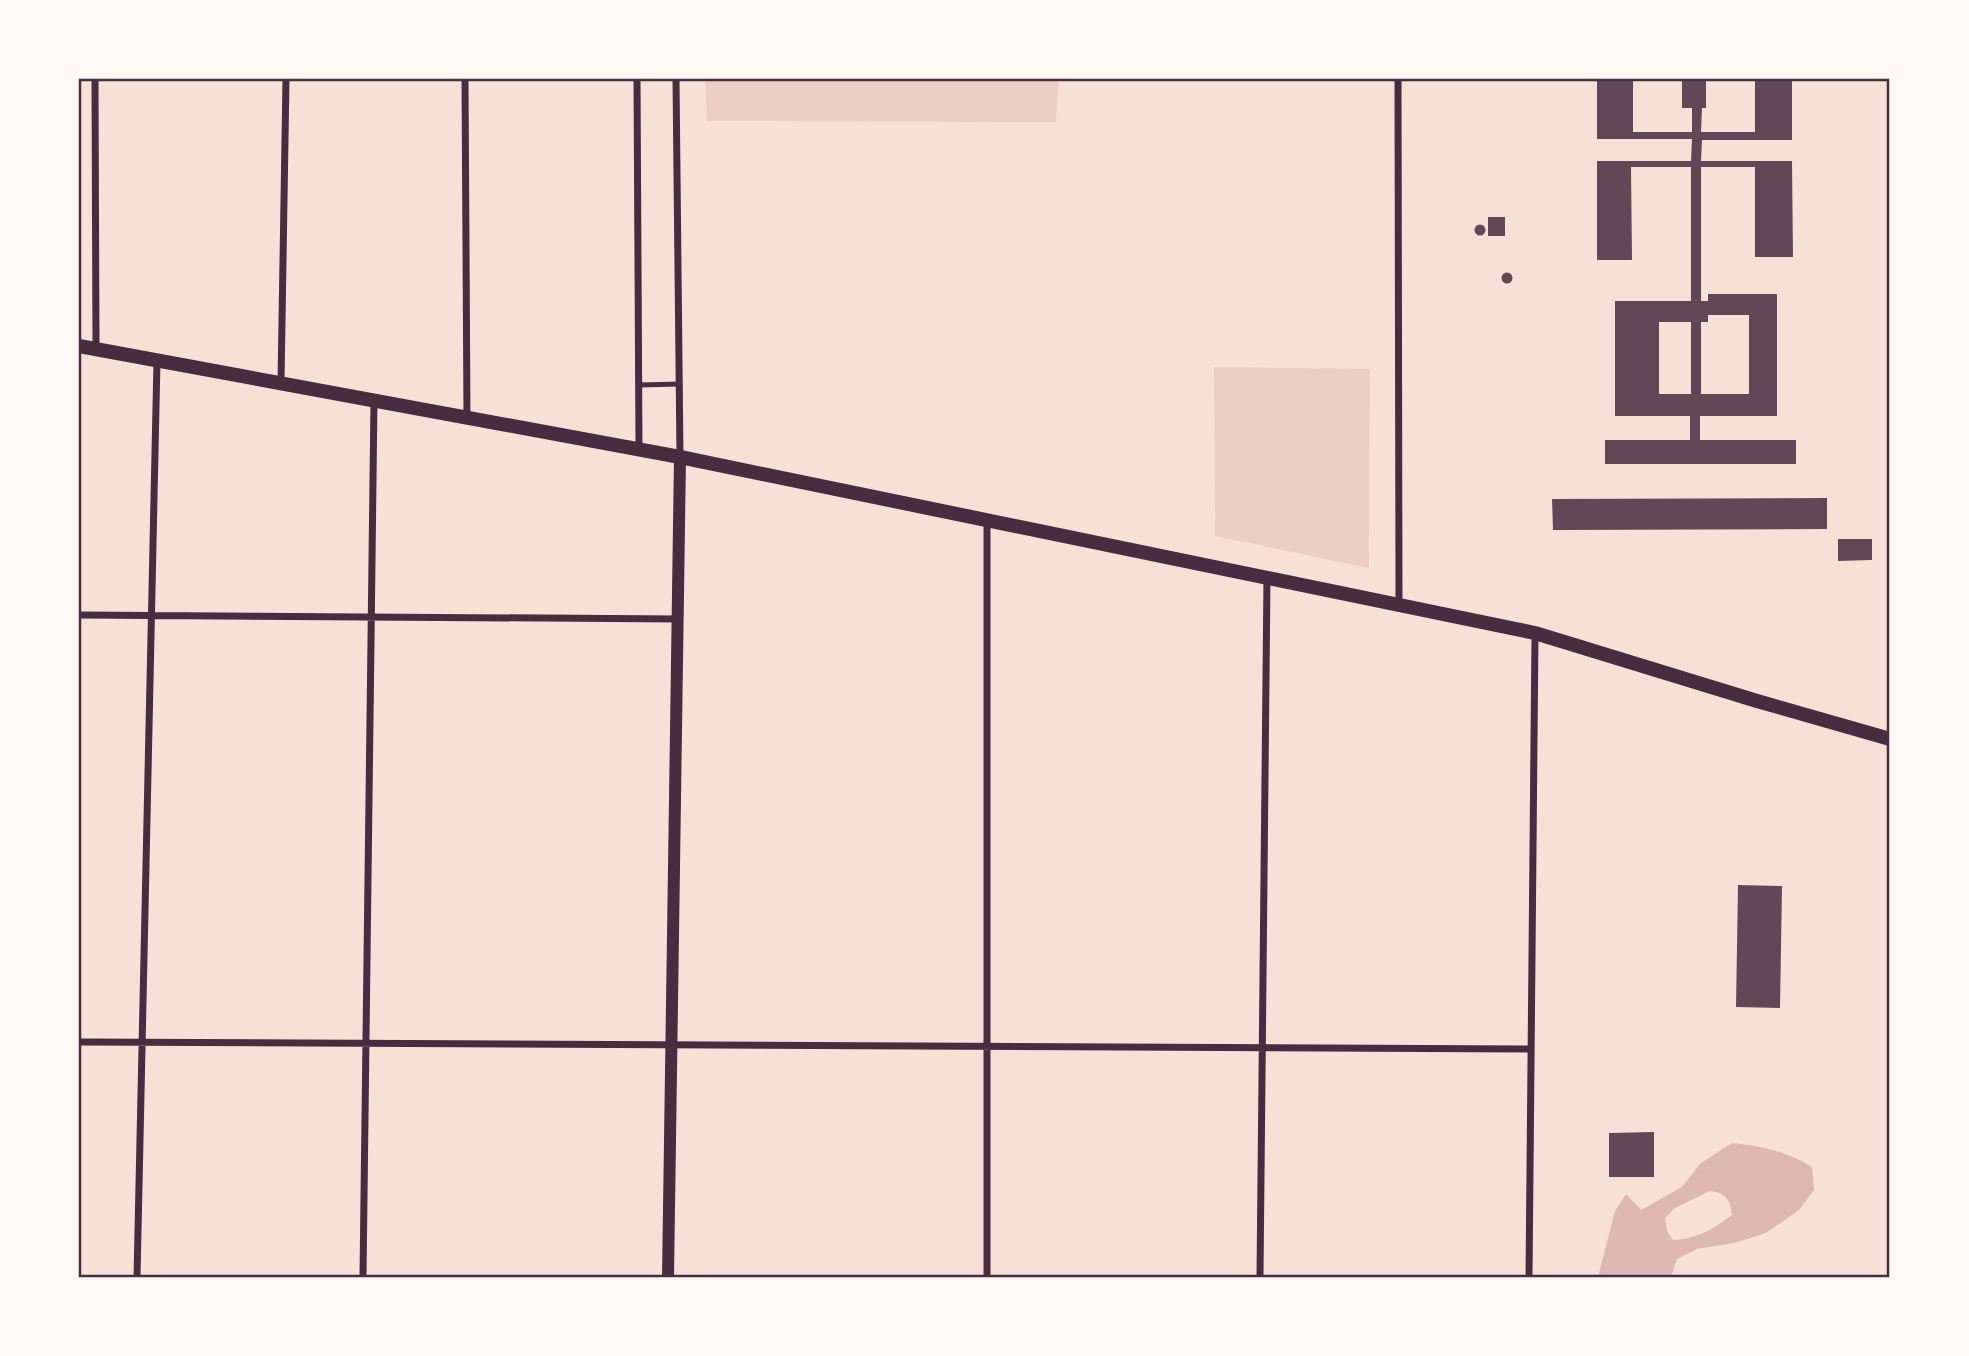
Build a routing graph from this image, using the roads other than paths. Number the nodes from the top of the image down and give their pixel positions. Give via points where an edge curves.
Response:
1 (95, 79) edge
2 (286, 79) edge
3 (465, 79) edge
4 (637, 79) edge
5 (676, 79) edge
6 (1398, 79) edge
7 (79, 346) edge
8 (96, 349) junction
9 (157, 360) junction
10 (281, 383) junction
11 (681, 384) junction
12 (639, 385) junction
13 (374, 400) junction
14 (467, 417) junction
15 (639, 449) junction
16 (680, 457) junction
17 (987, 520) junction
18 (1267, 578) junction
19 (1399, 606) junction
20 (79, 615) edge
21 (152, 615) junction
22 (372, 617) junction
23 (678, 619) junction
24 (1535, 634) junction
25 (1890, 739) edge
26 (79, 1042) edge
27 (142, 1042) junction
28 (366, 1043) junction
29 (672, 1045) junction
30 (987, 1046) junction
31 (1263, 1048) junction
32 (1531, 1049) junction
33 (137, 1277) edge
34 (363, 1277) edge
35 (668, 1277) edge
36 (988, 1277) edge
37 (1260, 1277) edge
38 (1529, 1277) edge

1 - 8 street
2 - 10 street
3 - 14 street
4 - 12 street
5 - 11 street
6 - 19 street
7 - 8 main road
8 - 9 main road
9 - 10 main road
9 - 21 street
10 - 13 main road
11 - 12 lane
11 - 16 street
12 - 15 street
13 - 14 main road
13 - 22 street
14 - 15 main road
15 - 16 main road
16 - 17 main road
16 - 23 street
17 - 18 main road
17 - 30 street
18 - 19 main road
18 - 31 street
19 - 24 main road
20 - 21 street
21 - 22 street
21 - 27 street
22 - 23 street
22 - 28 street
23 - 29 street
24 - 25 main road
24 - 32 street
26 - 27 street
27 - 28 street
27 - 33 street
28 - 29 street
28 - 34 street
29 - 30 street
29 - 35 street
30 - 31 street
30 - 36 street
31 - 32 street
31 - 37 street
32 - 38 street

